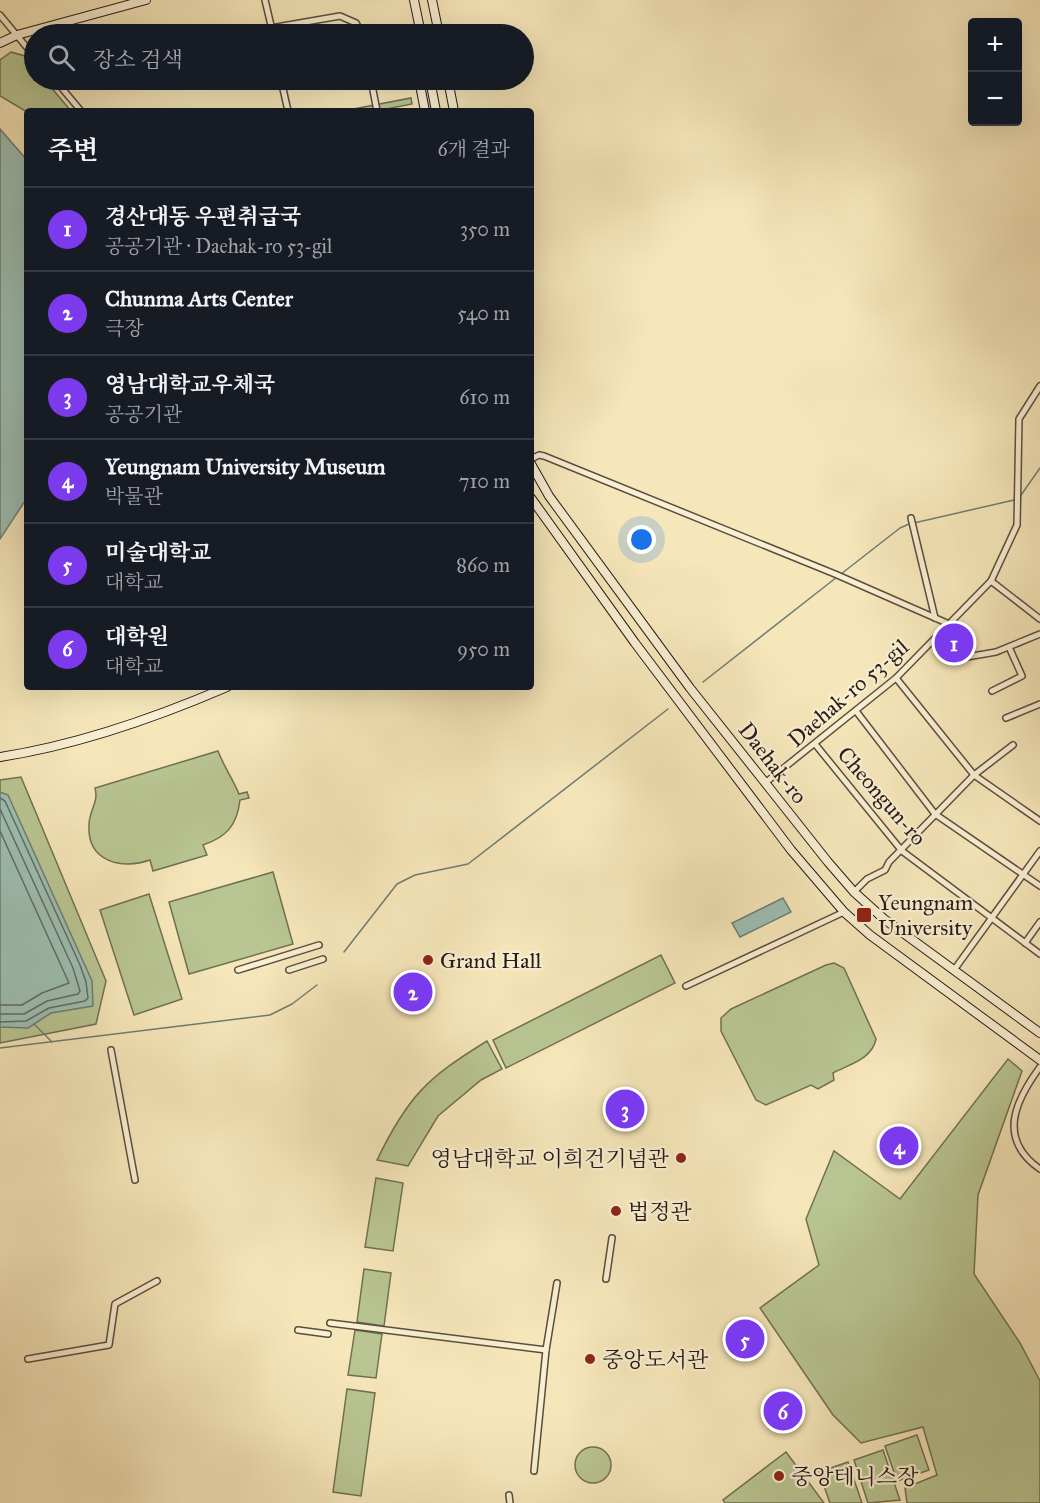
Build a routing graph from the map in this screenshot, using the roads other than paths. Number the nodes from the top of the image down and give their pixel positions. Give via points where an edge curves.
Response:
1 (146, 0) edge
2 (265, 0) edge
3 (414, 0) edge
4 (432, 0) edge
5 (128, 2) edge
6 (0, 15) edge
7 (54, 24) edge
8 (270, 24) edge
9 (304, 24) edge
10 (357, 24) edge
11 (419, 24) edge
12 (437, 24) edge
13 (24, 33) edge
14 (17, 35) junction
15 (0, 43) edge
16 (24, 44) edge
17 (63, 90) edge
18 (284, 90) edge
19 (373, 90) edge
20 (421, 90) edge
21 (432, 90) edge
22 (450, 90) edge
23 (78, 108) edge
24 (287, 108) edge
25 (376, 108) edge
26 (424, 108) edge
27 (435, 108) edge
28 (453, 108) edge
29 (1040, 386) edge
30 (534, 457) edge
31 (534, 469) edge
32 (534, 502) edge
33 (911, 518) dead end
34 (991, 581) junction
35 (935, 618) junction
36 (1040, 619) edge
37 (949, 624) junction
38 (1040, 634) edge
39 (1009, 647) junction
40 (968, 657) dead end
41 (896, 678) junction
42 (219, 690) edge
43 (992, 691) dead end
44 (1040, 704) edge
45 (856, 711) junction
46 (1006, 718) dead end
47 (815, 744) junction
48 (1013, 744) dead end
49 (0, 757) edge
50 (974, 775) junction
51 (765, 783) junction
52 (935, 814) junction
53 (1040, 821) edge
54 (902, 851) junction
55 (1040, 851) edge
56 (1023, 875) junction
57 (1040, 886) edge
58 (854, 892) junction
59 (844, 912) junction
60 (991, 919) junction
61 (1040, 922) edge
62 (1025, 943) junction
63 (319, 945) dead end
64 (1040, 954) edge
65 (323, 959) dead end
66 (238, 970) dead end
67 (289, 970) dead end
68 (954, 970) junction
69 (686, 986) dead end
70 (1040, 1033) edge
71 (111, 1050) dead end
72 (1040, 1060) edge
73 (1040, 1067) edge
74 (1040, 1170) edge
75 (135, 1180) dead end
76 (612, 1238) dead end
77 (606, 1279) dead end
78 (157, 1281) dead end
79 (557, 1283) dead end
80 (330, 1323) dead end
81 (298, 1330) dead end
82 (328, 1334) dead end
83 (546, 1350) junction
84 (28, 1359) dead end
85 (534, 1471) dead end
86 (509, 1495) dead end
87 (510, 1503) edge

1 - 5 main road
2 - 8 street
3 - 11 main road
4 - 12 main road
5 - 7 main road
6 - 14 street
9 - 10 street via 340,16
13 - 14 main road
14 - 15 main road
14 - 16 street
17 - 23 street
18 - 24 street
19 - 25 street
20 - 26 main road
21 - 27 main road
22 - 28 main road
29 - 34 street, Daehak-ro 53-gil via 1019,419 1017,525
30 - 35 street via 544,456 588,473
31 - 51 main road, Daehak-ro via 610,581
32 - 59 main road via 791,850
33 - 35 street
34 - 36 street
34 - 37 street, Daehak-ro 53-gil
35 - 37 street
37 - 41 street, Daehak-ro 53-gil
38 - 39 street
39 - 40 street
39 - 43 street via 1022,676
41 - 45 street, Daehak-ro 53-gil
41 - 50 street
42 - 49 main road via 133,723 33,752
44 - 46 street
45 - 47 street, Daehak-ro 53-gil
45 - 52 street
47 - 51 street, Daehak-ro 53-gil
47 - 54 street, Cheongun-ro
48 - 50 street
50 - 52 street
50 - 53 street
51 - 58 main road, Daehak-ro
52 - 54 street
52 - 56 street
54 - 58 street via 885,870 867,879
54 - 60 street, Cheongun-ro
55 - 56 street
56 - 57 street
56 - 60 street
58 - 68 main road, Daehak-ro
59 - 69 street
59 - 72 main road
60 - 62 street, Cheongun-ro
60 - 68 street
61 - 62 street
62 - 64 street, Cheongun-ro
63 - 66 street
65 - 67 street
68 - 70 main road, Daehak-ro
71 - 75 street
73 - 74 street via 1013,1115 1025,1157
76 - 77 street
78 - 84 street via 115,1304 109,1345
79 - 83 street
80 - 83 street
81 - 82 street
83 - 85 street
86 - 87 street

